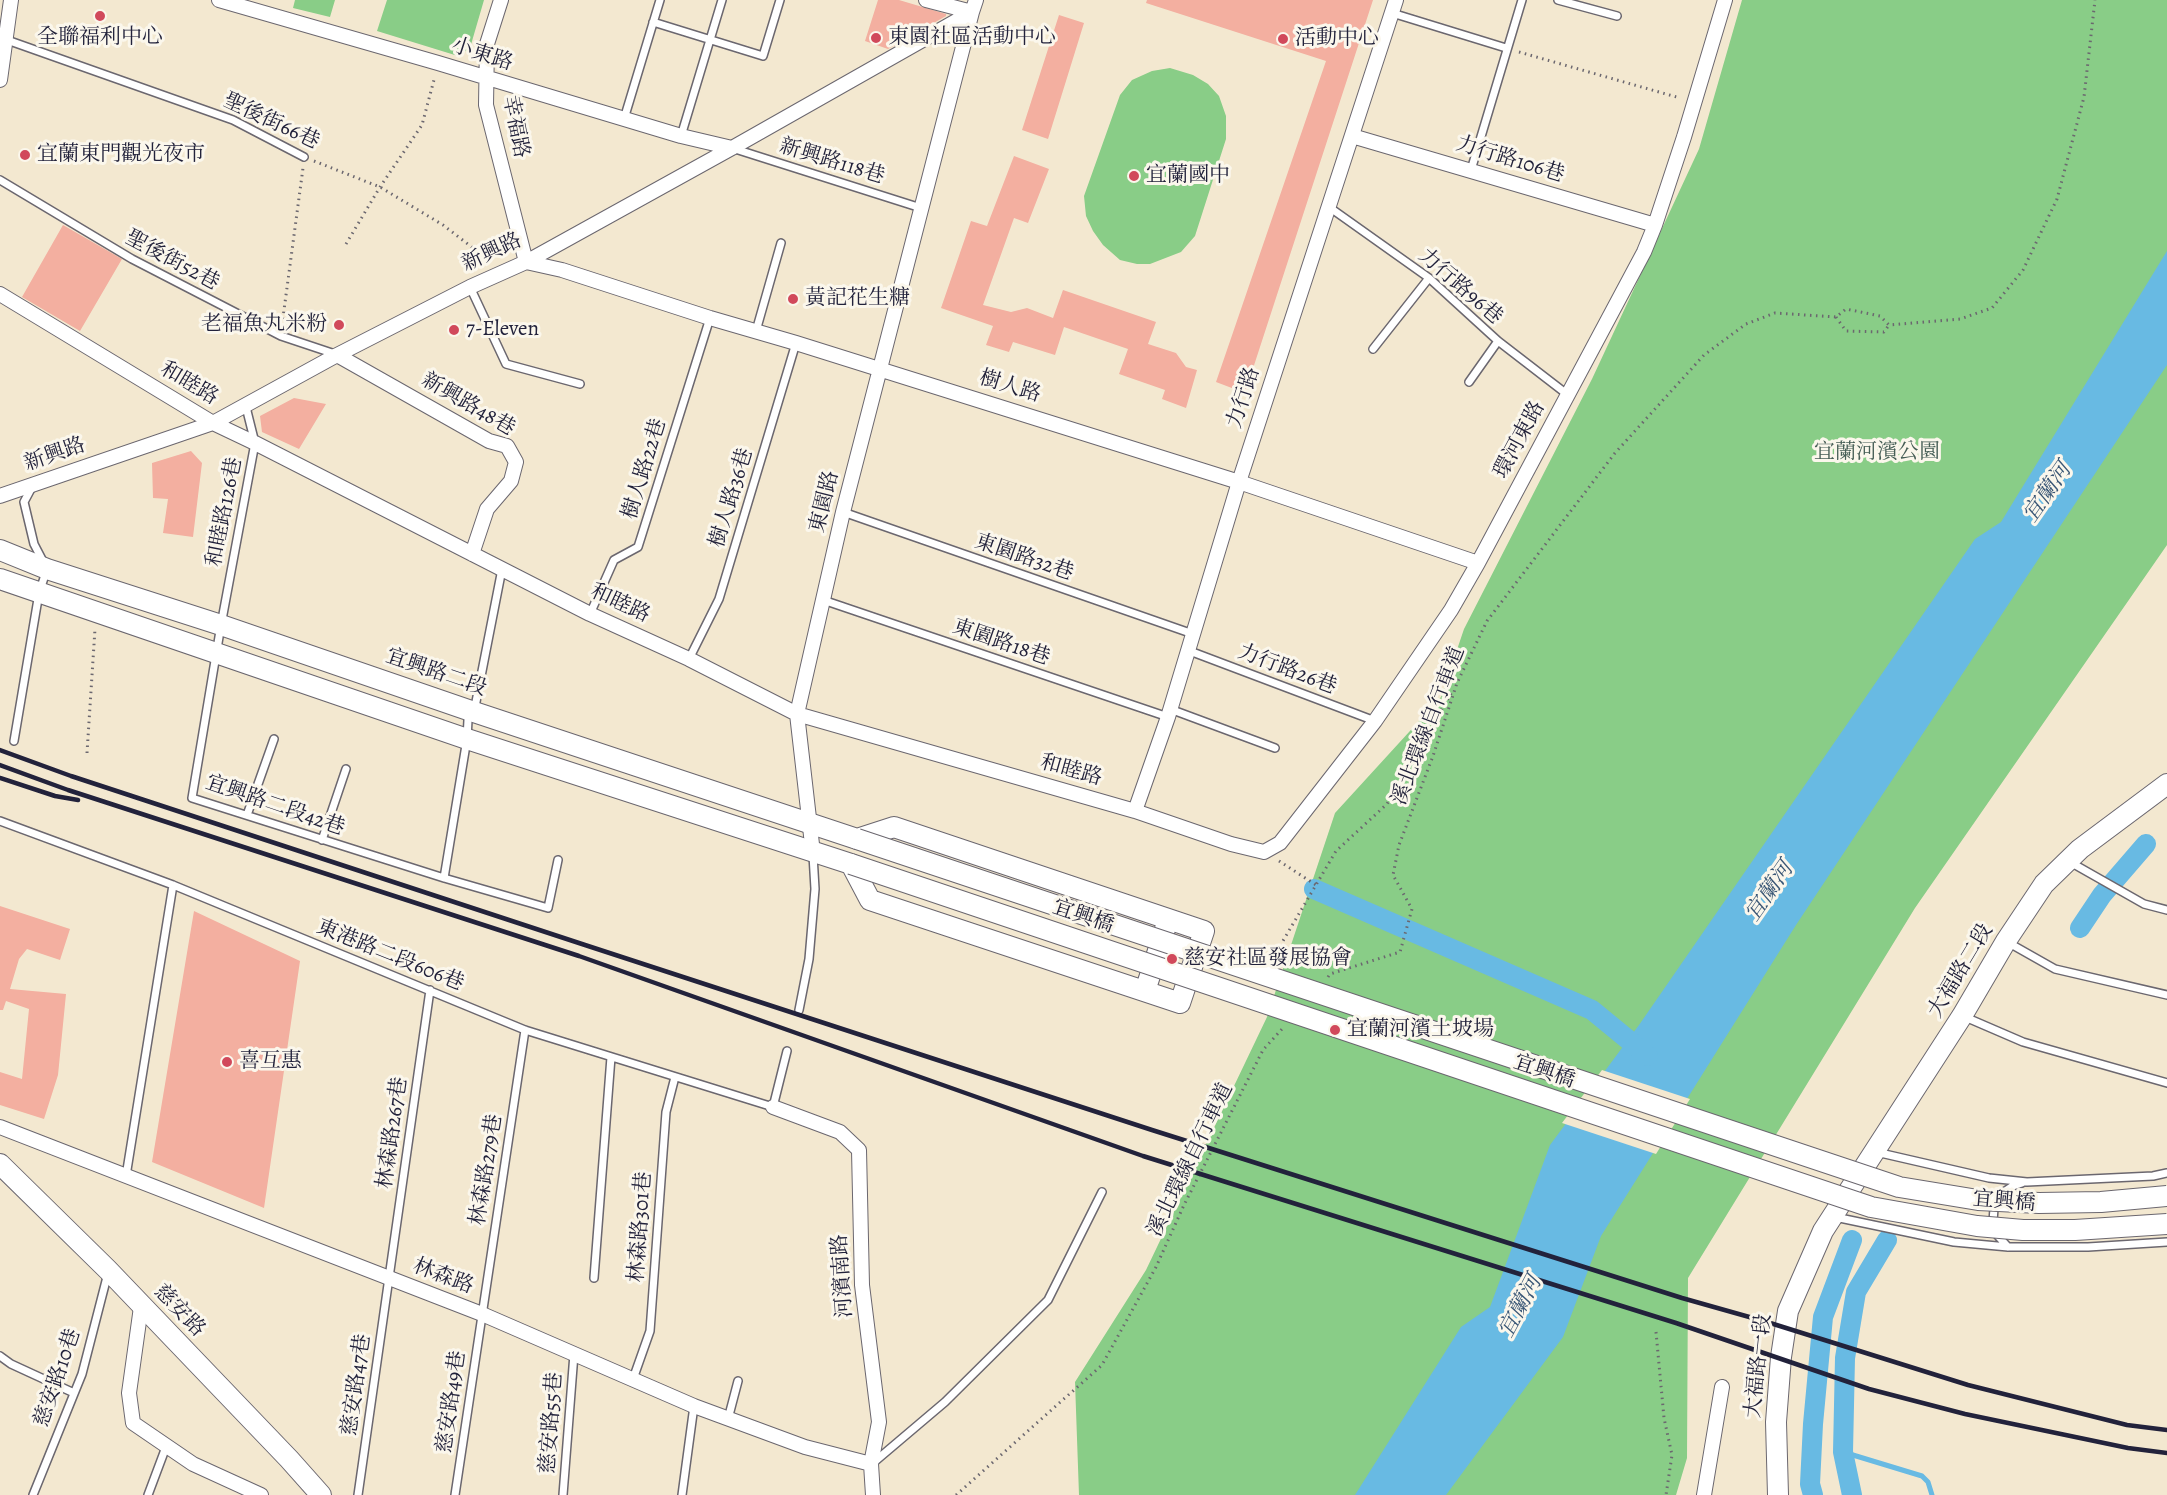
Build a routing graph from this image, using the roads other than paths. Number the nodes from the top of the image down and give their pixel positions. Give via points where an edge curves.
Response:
1 (11, 0) edge
2 (219, 0) edge
3 (501, 0) edge
4 (660, 0) edge
5 (722, 0) edge
6 (780, 0) edge
7 (926, 0) edge
8 (1522, 0) edge
9 (1558, 0) edge
10 (1725, 0) edge
11 (1579, 3) edge
12 (974, 6) edge
13 (1394, 7) edge
14 (1617, 16) dead end
15 (653, 22) junction
16 (7, 40) junction
17 (710, 40) junction
18 (1506, 48) junction
19 (486, 78) junction
20 (0, 80) edge
21 (624, 119) junction
22 (681, 136) junction
23 (1352, 136) junction
24 (732, 148) junction
25 (304, 157) road end
26 (1472, 170) junction
27 (0, 180) edge
28 (1329, 207) junction
29 (922, 208) junction
30 (1655, 225) junction
31 (781, 243) dead end
32 (526, 262) junction
33 (1430, 278) junction
34 (470, 287) junction
35 (0, 294) edge
36 (710, 318) junction
37 (756, 331) junction
38 (1498, 341) junction
39 (796, 343) junction
40 (1372, 349) dead end
41 (337, 355) junction
42 (880, 368) junction
43 (1469, 382) dead end
44 (580, 384) dead end
45 (1568, 395) junction
46 (246, 407) junction
47 (213, 423) junction
48 (255, 443) junction
49 (1239, 482) junction
50 (33, 485) junction
51 (0, 496) edge
52 (843, 512) junction
53 (0, 550) edge
54 (472, 554) junction
55 (1478, 563) junction
56 (47, 569) junction
57 (502, 569) junction
58 (0, 579) edge
59 (39, 593) junction
60 (823, 600) junction
61 (590, 614) junction
62 (221, 625) junction
63 (1193, 634) junction
64 (1187, 650) junction
65 (216, 653) junction
66 (689, 659) junction
67 (1169, 713) junction
68 (797, 714) junction
69 (1376, 721) junction
70 (470, 724) junction
71 (274, 739) dead end
72 (14, 741) dead end
73 (1275, 747) dead end
74 (346, 769) dead end
75 (2167, 784) edge
76 (1135, 811) junction
77 (247, 815) junction
78 (0, 821) edge
79 (811, 823) junction
80 (857, 839) junction
81 (322, 840) junction
82 (1264, 852) joint
83 (813, 853) junction
84 (558, 860) dead end
85 (2068, 861) junction
86 (851, 864) junction
87 (444, 878) junction
88 (173, 885) junction
89 (2167, 910) edge
90 (1169, 918) junction
91 (2006, 941) junction
92 (430, 990) junction
93 (1145, 991) junction
94 (2167, 995) edge
95 (799, 1010) dead end
96 (1962, 1016) junction
97 (525, 1030) junction
98 (787, 1051) dead end
99 (611, 1056) junction
100 (675, 1077) junction
101 (2167, 1083) edge
102 (772, 1107) junction
103 (0, 1127) edge
104 (1875, 1152) junction
105 (0, 1164) edge
106 (2167, 1173) edge
107 (126, 1177) junction
108 (2027, 1182) junction
109 (1102, 1192) dead end
110 (2167, 1197) edge
111 (1833, 1217) junction
112 (2167, 1224) edge
113 (2167, 1242) edge
114 (2008, 1248) junction
115 (108, 1270) junction
116 (594, 1278) dead end
117 (389, 1280) junction
118 (141, 1307) junction
119 (482, 1314) junction
120 (574, 1354) junction
121 (0, 1356) edge
122 (633, 1379) junction
123 (738, 1381) dead end
124 (1722, 1387) dead end
125 (74, 1393) junction
126 (694, 1406) junction
127 (728, 1419) junction
128 (166, 1447) junction
129 (871, 1464) junction
130 (235, 1490) edge
131 (33, 1495) edge
132 (148, 1495) edge
133 (261, 1495) edge
134 (321, 1495) edge
135 (358, 1495) edge
136 (455, 1495) edge
137 (563, 1495) edge
138 (682, 1495) edge
139 (873, 1495) edge
140 (1704, 1495) edge
141 (1778, 1495) edge

1 - 16 street
2 - 19 street, 小東路
3 - 19 street, 幸福路 via 487,44
4 - 15 lane
5 - 17 lane
6 - 17 lane via 763,56
7 - 12 street
8 - 18 lane
9 - 11 lane
10 - 30 street, 環河東路
11 - 14 lane
12 - 24 street, 新興路
12 - 29 street, 東園路
13 - 18 lane
13 - 23 street, 力行路
15 - 17 lane
15 - 21 lane
16 - 20 street
16 - 25 lane, 聖後街66巷 via 233,120
17 - 22 lane
18 - 26 lane
19 - 21 street, 小東路
19 - 32 street, 幸福路 via 486,105
21 - 22 street, 小東路
22 - 24 street, 小東路
23 - 26 street, 力行路106巷
23 - 28 street, 力行路
24 - 29 lane, 新興路118巷
24 - 32 street, 新興路
26 - 30 street, 力行路106巷
27 - 41 lane, 聖後街52巷 via 132,259 281,336
28 - 33 lane, 力行路96巷
28 - 49 street, 力行路
29 - 42 street, 東園路
30 - 45 street, 環河東路
31 - 37 lane
32 - 34 street, 新興路
32 - 36 street, 樹人路
33 - 38 lane, 力行路96巷
33 - 40 lane
34 - 41 street, 新興路
34 - 44 lane via 506,364
35 - 47 street, 和睦路
36 - 37 street, 樹人路
36 - 61 lane, 樹人路22巷 via 638,547 614,560
37 - 39 street, 樹人路
38 - 43 lane
38 - 45 lane, 力行路96巷
39 - 42 street, 樹人路
39 - 66 lane, 樹人路36巷 via 719,599
41 - 46 street, 新興路
41 - 54 street, 新興路48巷 via 489,441 507,446 516,462 512,481 487,509
42 - 49 street, 樹人路
42 - 52 street, 東園路
45 - 55 street, 環河東路
46 - 47 street, 新興路
46 - 48 lane, 和睦路126巷
47 - 48 street, 和睦路
47 - 50 street, 新興路
48 - 54 street, 和睦路
48 - 62 lane, 和睦路126巷
49 - 55 street, 樹人路
49 - 63 street, 力行路
50 - 51 street, 新興路
50 - 56 lane via 24,502 34,544
52 - 60 street, 東園路
52 - 63 lane, 東園路32巷
53 - 56 street, 宜興路二段
54 - 57 street, 和睦路
55 - 69 street, 環河東路
56 - 59 lane
56 - 62 street, 宜興路二段
57 - 61 street, 和睦路
57 - 70 lane
58 - 59 street, 宜興路二段
59 - 65 street, 宜興路二段
59 - 72 lane
60 - 67 lane, 東園路18巷
60 - 68 street, 東園路
61 - 66 street, 和睦路
62 - 65 lane, 宜興路二段42巷
62 - 70 street, 宜興路二段
63 - 64 street, 力行路
64 - 67 street, 力行路
64 - 69 lane, 力行路26巷
65 - 70 street, 宜興路二段
65 - 77 lane, 宜興路二段42巷 via 192,798
66 - 68 street, 和睦路
67 - 73 lane, 東園路18巷
67 - 76 street, 力行路
68 - 76 street, 和睦路
68 - 79 street, 東園路
69 - 82 street, 環河東路 via 1280,843
70 - 79 street, 宜興路二段
70 - 83 street, 宜興路二段
70 - 87 lane
71 - 77 lane
74 - 81 lane
75 - 85 street, 大福路二段
76 - 82 street, 和睦路
77 - 81 lane, 宜興路二段42巷
78 - 88 lane, 東港路二段606巷
79 - 80 street, 宜興路二段
79 - 83 street, 東園路
80 - 90 street via 894,827
80 - 110 street, 宜興橋, bridge via 1899,1187 1978,1200 2039,1203
81 - 87 lane, 宜興路二段42巷
83 - 86 street, 宜興路二段
83 - 95 lane, 東園路 via 809,959
84 - 87 lane, 宜興路二段42巷 via 548,908
85 - 89 lane via 2144,904
85 - 91 street, 大福路二段 via 2044,884
86 - 93 street via 870,900
86 - 112 street, 宜興橋, bridge via 1871,1207 2023,1230
88 - 92 lane, 東港路二段606巷
88 - 107 lane
90 - 93 street
90 - 93 street via 1204,931 1180,1003
91 - 94 lane via 2055,969
91 - 96 street, 大福路二段
92 - 97 lane, 東港路二段606巷
92 - 117 lane, 林森路267巷
96 - 101 lane via 2023,1042
96 - 104 street, 大福路二段
97 - 99 lane, 東港路二段606巷
97 - 119 lane, 林森路279巷
98 - 102 lane
99 - 100 lane, 東港路二段606巷
99 - 116 lane
100 - 102 lane, 東港路二段606巷
100 - 122 lane, 林森路301巷 via 666,1112 650,1331
102 - 129 street, 河濱南路 via 840,1132 859,1150 862,1286 879,1422
103 - 107 street, 林森路
104 - 108 lane via 1989,1178
104 - 111 street, 大福路二段
105 - 115 street, 慈安路
106 - 108 lane
107 - 117 street, 林森路
108 - 114 lane via 2013,1185 2001,1194 1994,1208 1993,1222
109 - 129 lane via 1048,1300 945,1402
111 - 114 lane via 1954,1242
111 - 141 street, 大福路一段 via 1788,1311 1776,1422
113 - 114 lane
115 - 118 street, 慈安路
115 - 125 lane, 慈安路10巷
117 - 119 street, 林森路
117 - 135 lane, 慈安路47巷
118 - 128 street via 129,1393 133,1423
118 - 134 street, 慈安路
119 - 120 street, 林森路
119 - 136 lane, 慈安路49巷
120 - 122 street, 林森路
120 - 137 lane, 慈安路55巷
121 - 125 lane
122 - 126 street, 林森路
123 - 127 lane
124 - 140 street
125 - 131 lane, 慈安路10巷
126 - 127 street, 林森路
126 - 138 lane
127 - 129 street, 林森路 via 805,1447
128 - 130 street
128 - 132 lane
129 - 139 street, 河濱南路
130 - 133 street

